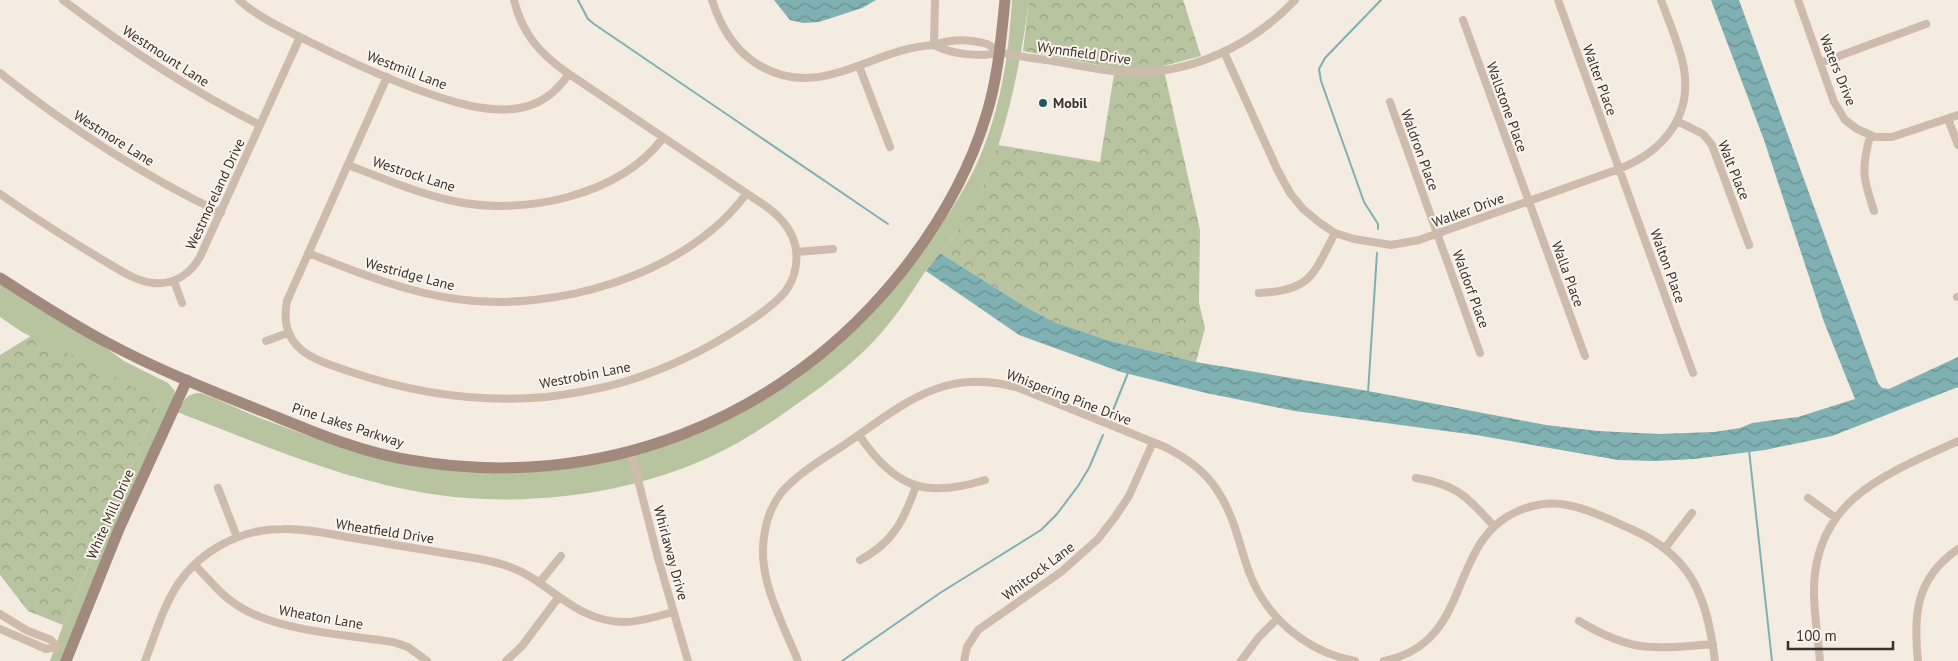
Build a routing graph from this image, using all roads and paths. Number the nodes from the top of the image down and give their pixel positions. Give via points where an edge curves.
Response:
1 (63, 0) edge
2 (239, 0) edge
3 (514, 0) edge
4 (712, 0) edge
5 (936, 0) edge
6 (1005, 0) edge
7 (1295, 0) edge
8 (1558, 0) edge
9 (1661, 0) edge
10 (1798, 0) edge
11 (1462, 20) dead end
12 (1926, 24) dead end
13 (300, 37) junction
14 (934, 45) junction
15 (1000, 52) junction
16 (1224, 52) junction
17 (1820, 63) junction
18 (859, 66) junction
19 (0, 73) edge
20 (569, 74) junction
21 (387, 78) junction
22 (1390, 102) dead end
23 (1958, 115) edge
24 (1948, 119) junction
25 (1677, 121) junction
26 (260, 126) junction
27 (1870, 136) junction
28 (662, 138) junction
29 (1958, 145) edge
30 (890, 147) dead end
31 (348, 164) junction
32 (1619, 169) junction
33 (0, 194) edge
34 (746, 194) junction
35 (1528, 201) junction
36 (1874, 211) dead end
37 (221, 213) junction
38 (1335, 232) junction
39 (1438, 234) junction
40 (1749, 245) dead end
41 (833, 249) dead end
42 (796, 252) junction
43 (308, 254) junction
44 (0, 278) edge
45 (174, 281) junction
46 (1259, 293) dead end
47 (182, 303) dead end
48 (288, 333) junction
49 (266, 341) dead end
50 (1480, 353) dead end
51 (1584, 356) dead end
52 (1693, 372) dead end
53 (187, 380) junction
54 (859, 435) junction
55 (1958, 441) edge
56 (1153, 442) junction
57 (631, 452) junction
58 (1416, 478) dead end
59 (985, 480) dead end
60 (916, 486) junction
61 (218, 488) dead end
62 (1808, 498) dead end
63 (1692, 513) dead end
64 (1836, 518) junction
65 (1494, 526) junction
66 (237, 538) junction
67 (1665, 548) junction
68 (1958, 549) edge
69 (561, 556) dead end
70 (860, 560) dead end
71 (195, 565) junction
72 (539, 583) junction
73 (558, 598) junction
74 (674, 612) junction
75 (0, 614) edge
76 (1277, 619) junction
77 (1579, 621) dead end
78 (0, 629) edge
79 (1713, 644) junction
80 (57, 647) junction
81 (68, 656) edge
82 (145, 661) edge
83 (427, 661) edge
84 (506, 661) edge
85 (688, 661) edge
86 (798, 661) edge
87 (964, 661) edge
88 (1241, 661) edge
89 (1355, 661) edge
90 (1384, 661) edge
91 (1715, 661) edge
92 (1820, 661) edge
93 (1918, 661) edge

1 - 26 street, Westmount Lane via 165,72
2 - 13 street, Westmill Lane
3 - 20 street, Westrobin Lane via 522,27 532,42
4 - 18 street via 730,40 745,56 770,71 790,77 816,78
5 - 14 street
6 - 15 street, Pine Lakes Parkway
7 - 16 street, Wynnfield Drive via 1270,24
8 - 32 street, Walter Place
9 - 25 street, Walker Drive via 1684,70 1684,95
10 - 17 street, Waters Drive
11 - 35 street, Wallstone Place
12 - 17 street
13 - 21 street, Westmill Lane
13 - 26 street, Westmoreland Drive
14 - 15 street via 947,51 983,55
14 - 15 street via 970,41 986,44
14 - 18 street via 910,48
15 - 16 street, Wynnfield Drive via 1102,70 1134,72 1175,68
15 - 57 street, Pine Lakes Parkway via 985,120 957,187 922,245 874,305 817,358 760,397 702,427
16 - 38 street, Walker Drive via 1290,194 1308,214
17 - 27 street, Waters Drive via 1839,111 1849,123
18 - 30 street
19 - 37 street, Westmore Lane via 102,146 175,190
20 - 21 street, Westmill Lane via 555,91 542,100 512,109 487,109 464,104
20 - 28 street, Westrobin Lane
21 - 31 street
22 - 39 street, Waldron Place
23 - 24 street, Waters Drive
24 - 27 street, Waters Drive via 1896,137
24 - 29 street
25 - 32 street, Walker Drive via 1655,149
25 - 40 street, Walt Place via 1703,134 1712,145
26 - 37 street, Westmoreland Drive
27 - 36 street via 1863,173
28 - 31 street, Westrock Lane via 642,160 604,183 566,197 523,205 493,206 454,201 406,187
28 - 34 street, Westrobin Lane
31 - 43 street
32 - 35 street, Walker Drive
32 - 52 street, Walton Place
33 - 45 street via 135,278 156,283
34 - 42 street, Westrobin Lane via 783,221 793,238
34 - 43 street, Westridge Lane via 711,230 652,267 602,287 541,300 480,302 434,296 381,281
35 - 39 street, Walker Drive
35 - 51 street, Walla Place
37 - 45 street, Westmoreland Drive via 195,266
38 - 39 street, Walker Drive via 1362,241 1391,245
38 - 46 street via 1318,266 1304,282 1289,290
39 - 50 street, Waldorf Place
41 - 42 street
42 - 48 street, Westrobin Lane via 794,273 784,293 728,335 684,359 641,376 564,394 480,399 404,388 312,358 296,346
43 - 48 street via 287,301
44 - 53 street, Pine Lakes Parkway via 105,341
45 - 47 street
48 - 49 street
53 - 57 street, Pine Lakes Parkway via 334,438 415,461 466,468 530,468
53 - 81 street, White Mill Drive via 116,534
54 - 56 street, Whispering Pine Drive via 923,394 957,383 984,382 1019,388
54 - 60 street via 885,468
54 - 86 street, Whispering Pine Drive via 791,483 779,496 767,522 763,541 764,571
55 - 64 street via 1874,482
56 - 76 street, Whispering Pine Drive via 1186,459 1216,489 1230,512 1252,581
56 - 87 street, Whitcock Lane via 1129,496 1098,539 1062,572 978,630 967,647
57 - 74 street, Whirlaway Drive
58 - 65 street via 1461,493
59 - 60 street via 954,488
60 - 70 street via 895,532
61 - 66 street
62 - 64 street
63 - 67 street
64 - 92 street via 1824,541 1815,573 1814,604
65 - 67 street via 1510,514 1528,507 1562,504 1586,510 1631,529
65 - 90 street via 1477,546 1441,626 1416,649
66 - 71 street, Wheatfield Drive via 210,552
66 - 72 street, Wheatfield Drive via 273,529 305,531 483,559 515,569
67 - 79 street via 1685,570 1700,594
68 - 93 street via 1937,567 1921,594 1915,622
69 - 72 street
71 - 82 street, Wheatfield Drive via 169,600
71 - 83 street, Wheaton Lane via 232,601 262,618 288,626 393,642
72 - 73 street, Wheatfield Drive
73 - 74 street, Wheatfield Drive via 587,615 606,620 632,622
73 - 84 street via 522,646
74 - 85 street, Whirlaway Drive
75 - 80 street via 51,640
76 - 88 street via 1258,637
76 - 89 street, Whispering Pine Drive via 1295,635 1318,648
77 - 79 street via 1614,640 1645,648
78 - 80 street via 46,649
79 - 91 street
80 - 81 street

